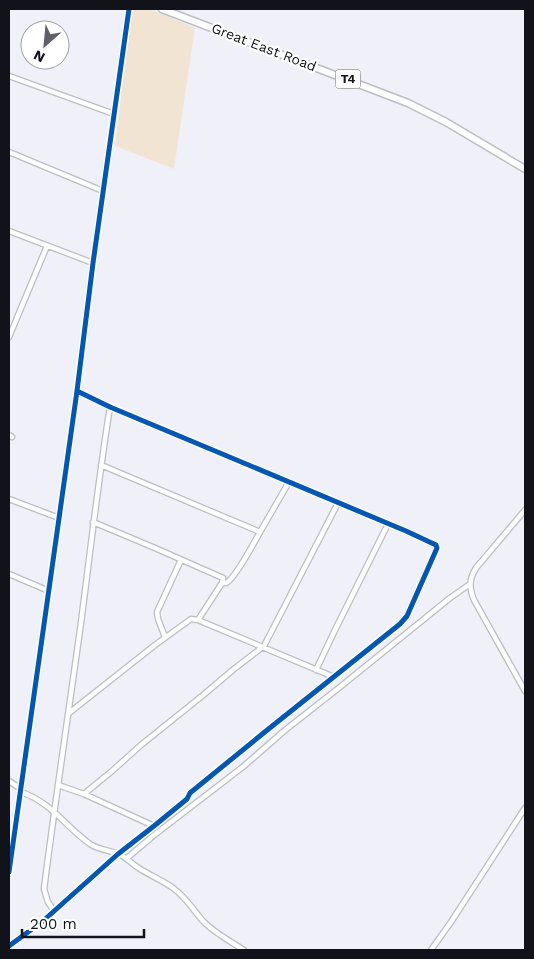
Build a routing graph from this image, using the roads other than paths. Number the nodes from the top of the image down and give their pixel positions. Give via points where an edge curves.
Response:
1 (129, 9) edge
2 (162, 9) edge
3 (9, 76) edge
4 (114, 114) junction
5 (9, 152) edge
6 (525, 169) edge
7 (103, 191) junction
8 (9, 231) edge
9 (48, 246) junction
10 (94, 263) junction
11 (9, 337) edge
12 (77, 391) junction
13 (110, 407) junction
14 (101, 464) junction
15 (289, 482) junction
16 (9, 499) edge
17 (338, 503) junction
18 (525, 510) edge
19 (59, 518) junction
20 (94, 522) junction
21 (388, 524) junction
22 (260, 532) junction
23 (182, 560) junction
24 (9, 574) edge
25 (222, 583) junction
26 (470, 584) junction
27 (49, 591) junction
28 (198, 620) junction
29 (165, 637) junction
30 (262, 647) junction
31 (363, 653) junction
32 (374, 658) junction
33 (316, 670) junction
34 (334, 677) junction
35 (525, 691) edge
36 (69, 714) junction
37 (9, 781) edge
38 (58, 785) junction
39 (21, 791) junction
40 (84, 794) junction
41 (525, 808) edge
42 (54, 811) junction
43 (154, 826) junction
44 (118, 854) junction
45 (127, 858) junction
46 (9, 872) edge
47 (54, 910) junction
48 (9, 946) edge
49 (244, 950) edge
50 (431, 950) edge

1 - 4 street
2 - 6 highway, Great East Road / T4 via 408,102
3 - 4 street
4 - 7 street
5 - 7 street
7 - 10 street
8 - 9 street
9 - 10 street
9 - 11 street
10 - 12 street
12 - 13 street
12 - 19 street
13 - 14 street
13 - 15 street
14 - 20 street
14 - 22 street
15 - 17 street
15 - 22 street
16 - 19 street
17 - 21 street
17 - 30 street
18 - 26 street via 476,568
19 - 27 street
20 - 23 street
20 - 36 street
21 - 31 street via 437,548 407,616
21 - 33 street
22 - 25 street via 239,568 230,580
23 - 25 street via 223,578
23 - 29 street via 157,612
24 - 27 street
25 - 28 street
26 - 32 street
26 - 35 street via 474,600
27 - 39 street
28 - 29 street via 191,619
28 - 30 street
29 - 36 street
30 - 33 street
30 - 40 street
31 - 32 street
31 - 34 street
32 - 45 street
33 - 34 street
34 - 43 street
36 - 38 street
37 - 39 street
38 - 40 street
38 - 42 street
39 - 42 street
39 - 46 street
40 - 43 street
41 - 50 street
42 - 44 street via 90,843
42 - 47 street via 44,889
43 - 44 street
44 - 45 street
44 - 47 street
45 - 49 street via 184,897 208,925
47 - 48 street

